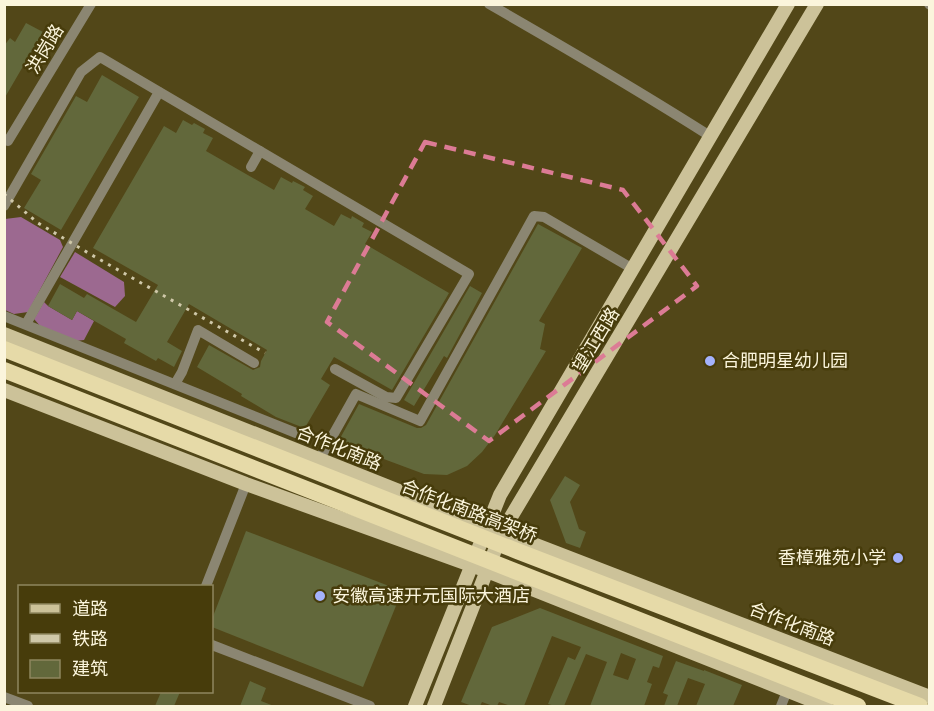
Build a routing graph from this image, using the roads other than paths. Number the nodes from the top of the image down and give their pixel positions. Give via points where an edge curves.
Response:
1 (91, 4) edge
2 (489, 4) edge
3 (788, 4) edge
4 (817, 4) edge
5 (159, 92) junction
6 (710, 136) junction
7 (8, 141) dead end
8 (260, 152) junction
9 (250, 167) dead end
10 (4, 206) edge
11 (633, 269) junction
12 (4, 316) edge
13 (26, 324) junction
14 (4, 334) edge
15 (4, 349) edge
16 (254, 363) dead end
17 (335, 369) dead end
18 (4, 370) edge
19 (175, 384) junction
20 (4, 390) edge
21 (296, 433) dead end
22 (320, 459) junction
23 (246, 484) junction
24 (487, 526) junction
25 (502, 532) junction
26 (472, 565) junction
27 (487, 571) junction
28 (206, 585) edge
29 (213, 645) edge
30 (787, 691) junction
31 (4, 697) edge
32 (930, 697) edge
33 (28, 706) edge
34 (370, 706) edge
35 (415, 706) edge
36 (436, 706) edge
37 (781, 706) edge
38 (826, 706) edge
39 (858, 706) edge
40 (920, 706) edge

1 - 7 street, 洪岗路
2 - 6 street
3 - 6 main road, 望江西路
4 - 25 main road, 望江西路
5 - 8 street
5 - 10 street via 100,57 81,72
5 - 13 street
6 - 11 main road, 望江西路
8 - 9 street
8 - 17 street via 469,274 396,398 386,397
11 - 22 street via 544,217 534,216 420,421 356,394
11 - 24 main road, 望江西路 via 500,495
12 - 13 street
13 - 19 street
14 - 22 main road, 合作化南路
15 - 40 highway, 合作化南路高架桥, bridge
16 - 19 street via 198,330
18 - 39 highway, bridge
19 - 21 street
20 - 23 main road
22 - 24 main road, 合作化南路
23 - 26 main road
23 - 28 street
24 - 25 main road, 合作化南路
24 - 26 main road, 望江西路
25 - 27 main road, 望江西路
25 - 32 main road, 合作化南路
26 - 27 main road
26 - 35 main road, 望江西路
27 - 30 main road
27 - 36 main road, 望江西路
29 - 34 street
30 - 37 street
30 - 38 main road
31 - 33 street

